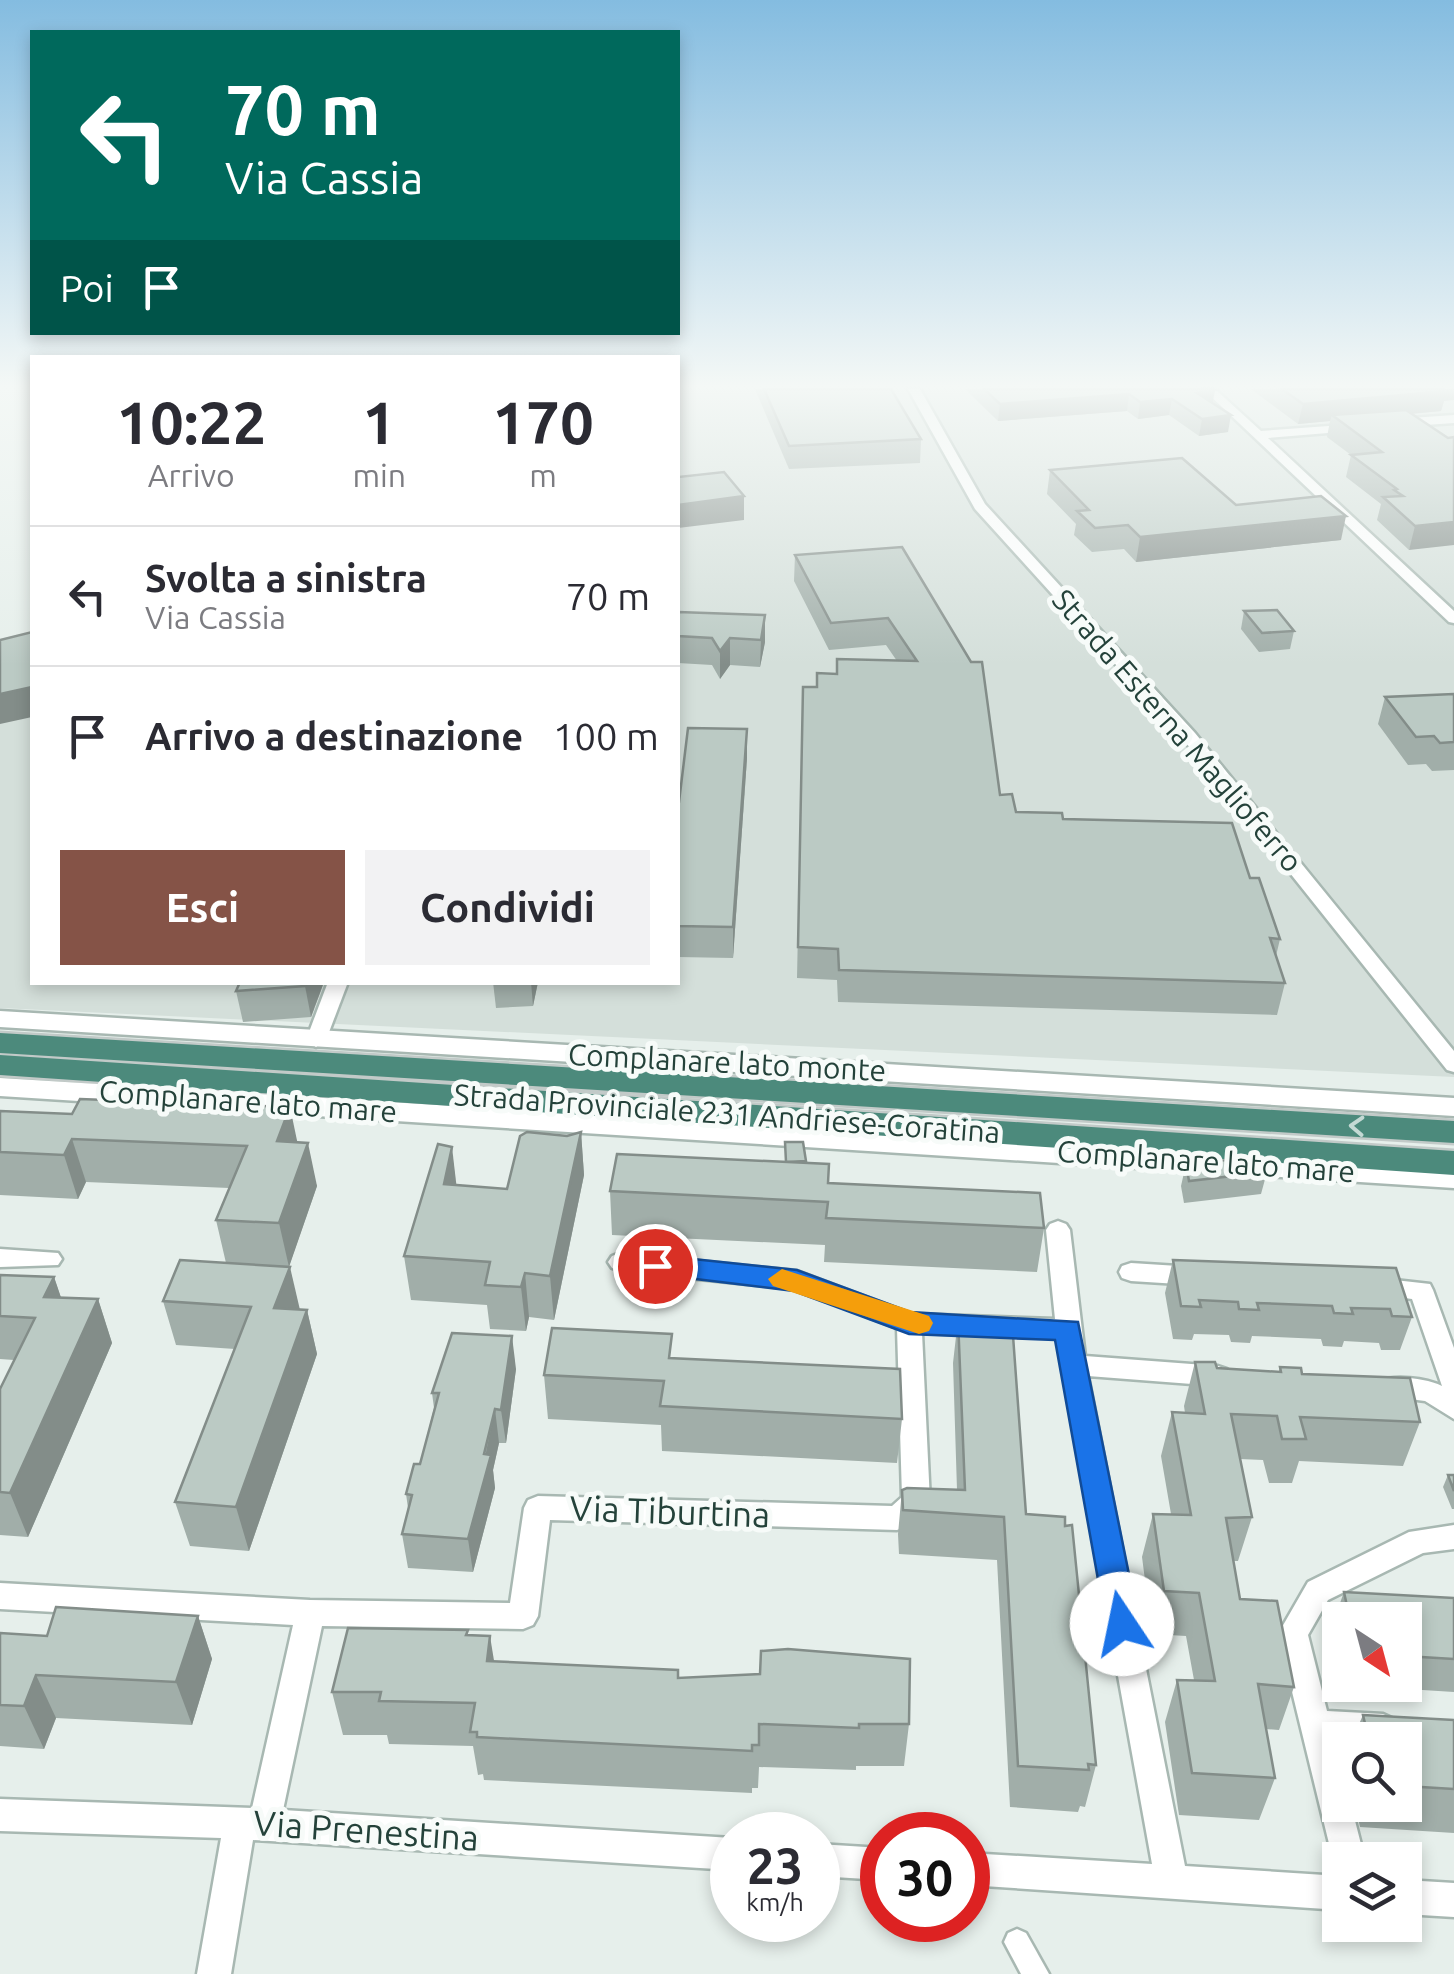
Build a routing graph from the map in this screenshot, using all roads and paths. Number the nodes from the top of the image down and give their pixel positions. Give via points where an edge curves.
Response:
1 (966, 481) edge
2 (1308, 481) edge
3 (1454, 620) edge
4 (337, 985) edge
5 (0, 1019) edge
6 (316, 1040) junction
7 (0, 1043) edge
8 (0, 1065) edge
9 (1454, 1065) edge
10 (0, 1087) edge
11 (1454, 1107) edge
12 (1454, 1132) edge
13 (1448, 1177) edge
14 (1058, 1230) dead end
15 (0, 1258) edge
16 (50, 1259) dead end
17 (620, 1262) dead end
18 (1131, 1272) dead end
19 (1228, 1278) edge
20 (1344, 1285) edge
21 (909, 1323) junction
22 (1068, 1330) junction
23 (1073, 1365) junction
24 (1247, 1378) edge
25 (1454, 1384) edge
26 (1363, 1386) edge
27 (1454, 1408) edge
28 (1454, 1537) edge
29 (0, 1596) edge
30 (310, 1613) junction
31 (1315, 1725) junction
32 (1322, 1725) edge
33 (0, 1815) edge
34 (252, 1824) junction
35 (1344, 1842) edge
36 (710, 1853) edge
37 (990, 1870) edge
38 (1172, 1882) junction
39 (1322, 1892) edge
40 (1422, 1898) edge
41 (1454, 1900) edge
42 (1017, 1942) dead end
43 (214, 1974) edge
44 (1036, 1974) edge

1 - 9 street, Strada Esterna Maglioferro via 980,506 1189,736
2 - 3 street
4 - 6 street
5 - 6 street, Complanare lato monte
6 - 11 street, Complanare lato monte
12 -> 7 highway, Strada Provinciale 231 Andriese-Coratina
8 - 13 highway, Strada Provinciale 231 Andriese-Coratina
10 - 13 street, Complanare lato mare
14 - 22 street
15 - 16 street
17 - 21 street via 797,1280
18 - 19 street
20 - 25 street via 1421,1290
21 - 22 street
21 - 30 street, Via Tiburtina via 916,1502 898,1518 538,1508 523,1616
22 - 23 street
23 - 24 street
23 - 38 street
26 - 27 street via 1430,1391
28 - 31 street via 1419,1541 1318,1591 1293,1634
29 - 30 street
30 - 34 street
31 - 32 street
31 - 35 street
33 - 34 street, Via Prenestina
34 - 36 street, Via Prenestina
34 - 43 street
37 - 38 street
38 - 39 street
40 - 41 street
42 - 44 street

